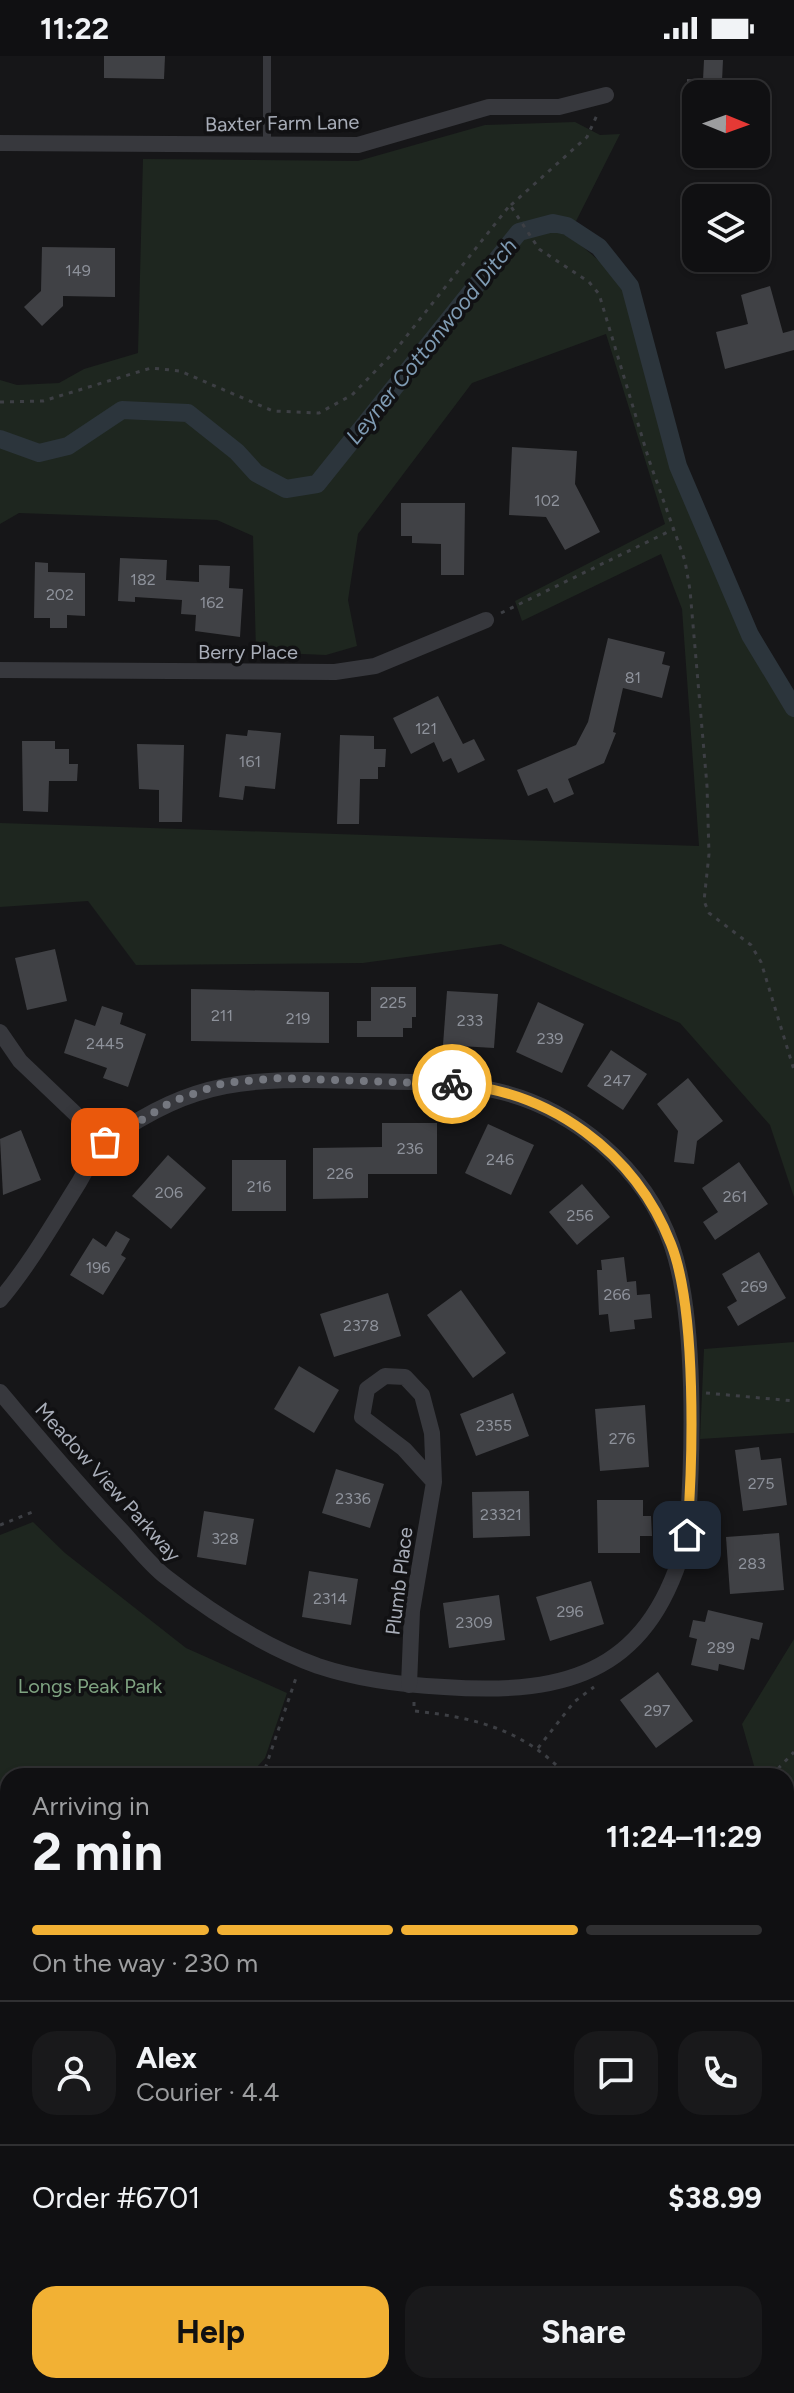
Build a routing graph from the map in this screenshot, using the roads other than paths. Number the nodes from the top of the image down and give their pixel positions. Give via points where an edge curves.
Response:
1 (267, 56) edge
2 (606, 95) road end
3 (0, 143) edge
4 (267, 143) junction
5 (486, 620) dead end
6 (0, 670) edge
7 (0, 1032) edge
8 (105, 1142) junction
9 (0, 1300) edge
10 (0, 1392) edge
11 (434, 1482) junction
12 (412, 1692) junction

1 - 4 lane
2 - 4 street, Baxter Farm Lane via 559,107 489,107 358,145
3 - 4 street, Baxter Farm Lane
5 - 6 street, Berry Place via 375,666 335,672
7 - 8 street via 20,1061
8 - 9 street, Meadow View Parkway
8 - 12 street, Meadow View Parkway via 173,1101 224,1083 281,1078 461,1085 554,1110 604,1145 645,1192 672,1245 686,1305 690,1505 673,1579 644,1629 610,1658 562,1684
10 - 12 street, Meadow View Parkway via 164,1576 245,1632 301,1659
11 - 11 street, Plumb Place via 432,1433 422,1395 405,1377 385,1376 367,1389 362,1417 404,1449
11 - 12 street, Plumb Place via 412,1611

